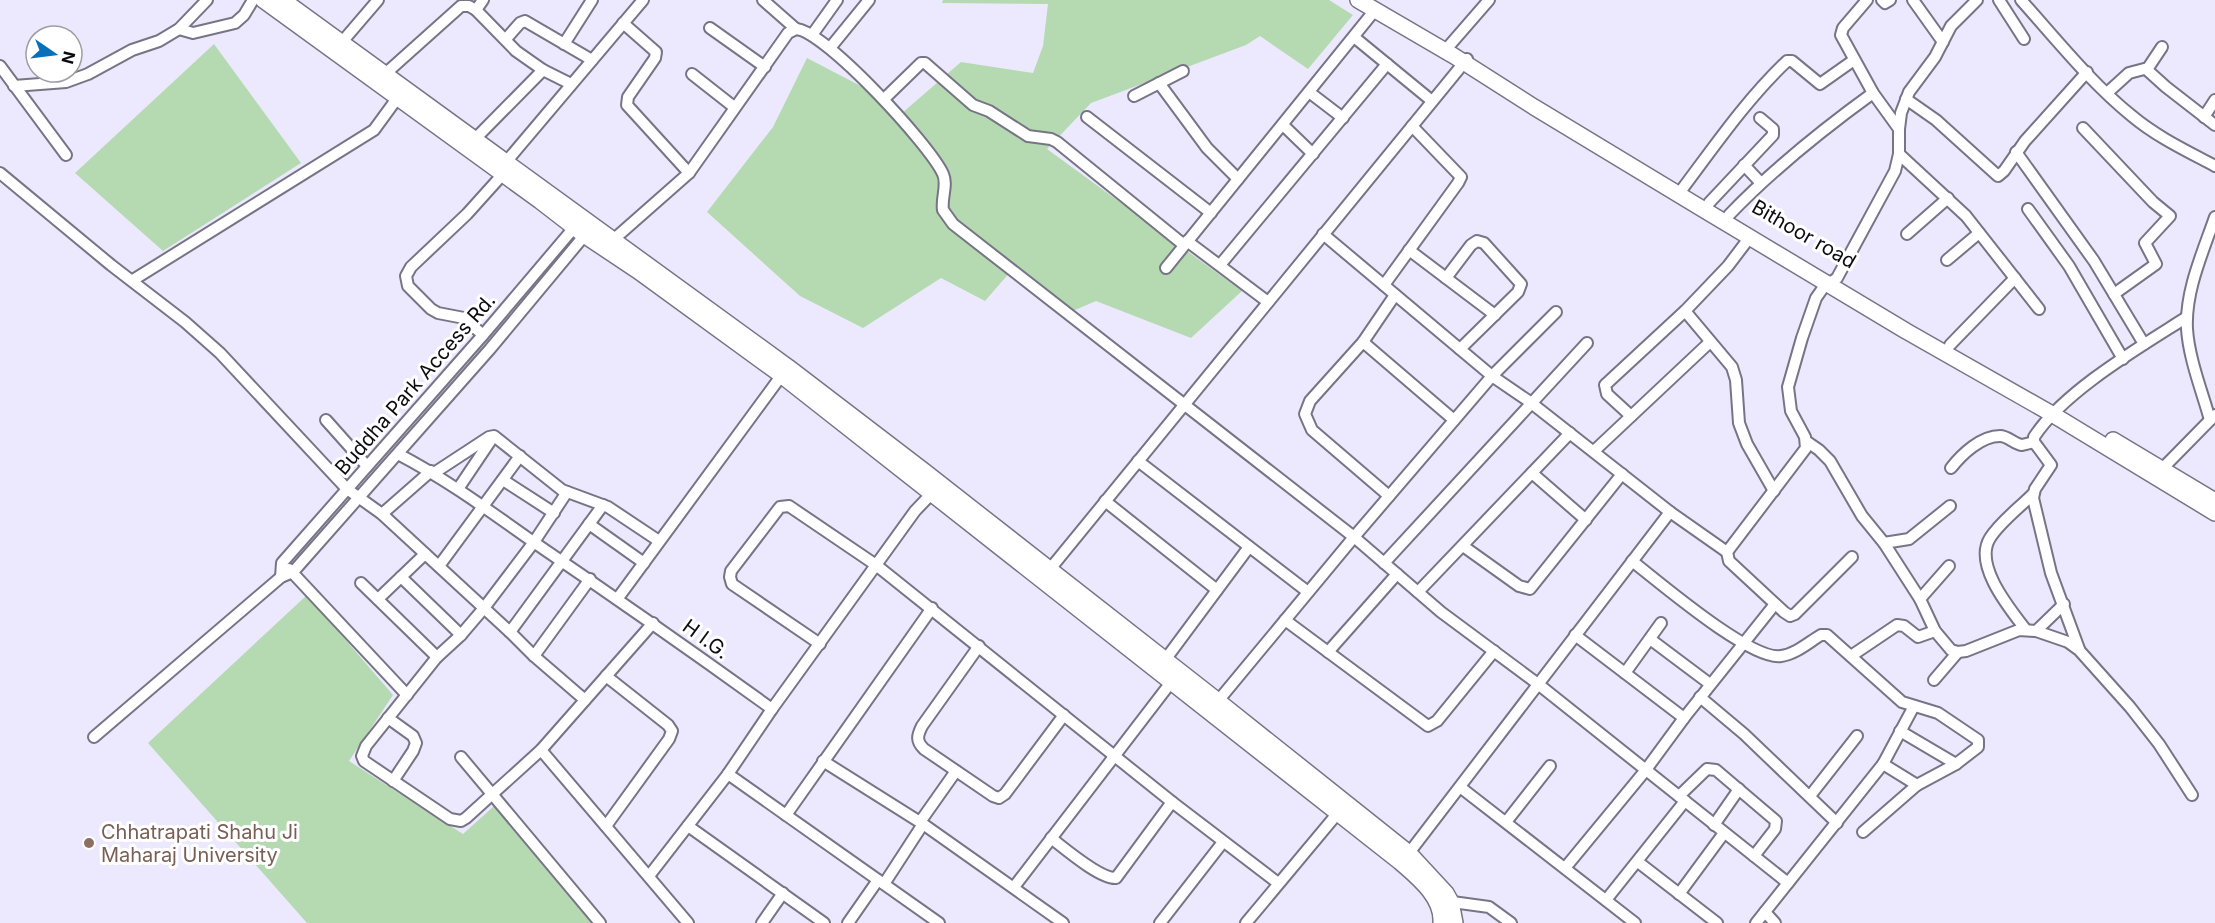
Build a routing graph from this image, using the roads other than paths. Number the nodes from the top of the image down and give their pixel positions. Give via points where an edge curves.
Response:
1 (207, 0) edge
2 (253, 0) edge
3 (263, 0) edge
4 (283, 0) edge
5 (378, 0) edge
6 (483, 0) edge
7 (592, 0) edge
8 (643, 0) edge
9 (763, 0) edge
10 (837, 0) edge
11 (1358, 0) edge
12 (1489, 0) edge
13 (1868, 0) edge
14 (1882, 0) edge
15 (1890, 0) edge
16 (1913, 0) edge
17 (1977, 0) edge
18 (1999, 0) edge
19 (2021, 0) edge
20 (866, 1) edge
21 (1374, 5) edge
22 (476, 10) junction
23 (623, 23) junction
24 (710, 28) dead end
25 (179, 29) junction
26 (796, 29) junction
27 (812, 35) junction
28 (1354, 37) junction
29 (506, 39) junction
30 (2024, 39) dead end
31 (342, 42) junction
32 (1943, 42) junction
33 (564, 44) junction
34 (1449, 46) junction
35 (2162, 47) dead end
36 (830, 48) junction
37 (592, 60) junction
38 (1467, 60) junction
39 (1854, 60) junction
40 (1387, 64) junction
41 (0, 66) edge
42 (765, 67) junction
43 (2146, 69) junction
44 (543, 70) junction
45 (1183, 71) dead end
46 (2087, 72) junction
47 (386, 74) junction
48 (692, 74) dead end
49 (1159, 83) junction
50 (571, 84) junction
51 (14, 86) junction
52 (1310, 92) junction
53 (401, 93) junction
54 (1873, 93) junction
55 (2108, 93) junction
56 (1134, 96) dead end
57 (884, 99) junction
58 (1906, 99) junction
59 (2215, 100) edge
60 (1432, 101) junction
61 (734, 107) junction
62 (1087, 117) dead end
63 (2204, 117) junction
64 (1343, 118) junction
65 (1760, 118) dead end
66 (1283, 124) junction
67 (2215, 125) edge
68 (1412, 126) junction
69 (2083, 128) dead end
70 (1899, 129) junction
71 (475, 139) junction
72 (2016, 152) junction
73 (1313, 154) junction
74 (1899, 154) junction
75 (66, 155) dead end
76 (1744, 165) junction
77 (2215, 166) edge
78 (504, 168) junction
79 (0, 173) edge
80 (689, 173) junction
81 (1238, 179) junction
82 (1760, 182) junction
83 (1683, 188) junction
84 (1948, 198) junction
85 (1709, 203) junction
86 (2028, 209) dead end
87 (1211, 213) junction
88 (1729, 215) junction
89 (2215, 217) edge
90 (583, 226) junction
91 (1979, 233) junction
92 (1323, 234) junction
93 (1906, 234) dead end
94 (1750, 237) junction
95 (613, 240) junction
96 (1186, 243) junction
97 (1409, 250) junction
98 (1947, 260) dead end
99 (1220, 265) junction
100 (1166, 268) dead end
101 (1446, 278) junction
102 (2015, 278) junction
103 (133, 280) junction
104 (1833, 280) junction
105 (1384, 285) junction
106 (2114, 294) junction
107 (1395, 295) junction
108 (1268, 302) junction
109 (2039, 309) dead end
110 (1685, 311) junction
111 (1556, 312) dead end
112 (1495, 315) junction
113 (2187, 317) junction
114 (483, 335) junction
115 (1363, 342) junction
116 (1710, 342) junction
117 (1587, 343) dead end
118 (2144, 344) junction
119 (1950, 345) junction
120 (1460, 349) junction
121 (2123, 359) junction
122 (784, 371) junction
123 (1492, 376) junction
124 (1530, 402) junction
125 (1184, 405) junction
126 (2055, 411) junction
127 (1631, 416) junction
128 (2212, 417) edge
129 (326, 420) dead end
130 (1454, 420) junction
131 (1570, 433) junction
132 (494, 435) junction
133 (1806, 441) junction
134 (2034, 442) junction
135 (1594, 452) junction
136 (398, 454) junction
137 (520, 456) junction
138 (1138, 461) junction
139 (367, 466) junction
140 (1951, 468) dead end
141 (2162, 469) junction
142 (433, 472) junction
143 (1532, 473) junction
144 (1622, 474) junction
145 (502, 480) junction
146 (347, 489) junction
147 (458, 489) junction
148 (936, 489) junction
149 (1774, 491) junction
150 (567, 492) junction
151 (2033, 494) junction
152 (1389, 496) junction
153 (357, 497) junction
154 (1105, 501) junction
155 (2215, 501) edge
156 (603, 505) junction
157 (484, 506) junction
158 (1950, 506) dead end
159 (1670, 512) junction
160 (554, 513) junction
161 (2215, 513) edge
162 (382, 514) junction
163 (1586, 519) junction
164 (589, 524) junction
165 (1354, 537) junction
166 (659, 541) junction
167 (534, 542) junction
168 (1884, 543) junction
169 (1463, 546) junction
170 (1249, 547) junction
171 (1727, 552) junction
172 (425, 554) junction
173 (1852, 557) dead end
174 (562, 560) junction
175 (1632, 561) junction
176 (282, 562) junction
177 (644, 563) junction
178 (1384, 563) junction
179 (876, 565) junction
180 (1948, 566) dead end
181 (439, 567) junction
182 (293, 572) junction
183 (1397, 574) junction
184 (1046, 575) junction
185 (281, 577) junction
186 (401, 577) junction
187 (590, 579) junction
188 (362, 584) dead end
189 (1217, 590) junction
190 (1308, 592) junction
191 (1418, 592) junction
192 (618, 598) junction
193 (378, 599) junction
194 (1920, 599) junction
195 (1775, 604) junction
196 (2064, 604) junction
197 (484, 608) junction
198 (932, 608) junction
199 (1285, 620) junction
200 (653, 623) junction
201 (1661, 623) dead end
202 (2031, 630) junction
203 (1935, 631) junction
204 (510, 632) junction
205 (461, 635) junction
206 (1575, 635) junction
207 (1650, 639) junction
208 (1742, 643) junction
209 (820, 644) junction
210 (979, 646) junction
211 (2079, 650) junction
212 (1494, 651) junction
213 (1328, 652) junction
214 (1958, 652) junction
215 (534, 656) junction
216 (1851, 656) junction
217 (437, 657) junction
218 (1165, 660) junction
219 (1625, 673) junction
220 (606, 676) junction
221 (1934, 680) dead end
222 (1172, 681) junction
223 (1538, 684) junction
224 (1710, 684) junction
225 (407, 694) junction
226 (1700, 697) junction
227 (585, 700) junction
228 (1218, 701) junction
229 (1914, 706) junction
230 (772, 709) junction
231 (1064, 715) junction
232 (388, 718) junction
233 (1684, 718) junction
234 (1900, 731) junction
235 (1857, 736) dead end
236 (94, 737) dead end
237 (541, 750) junction
238 (1114, 755) junction
239 (461, 757) dead end
240 (823, 761) junction
241 (1883, 764) junction
242 (1956, 764) junction
243 (1550, 766) dead end
244 (956, 771) junction
245 (1646, 771) junction
246 (728, 774) junction
247 (393, 781) junction
248 (1917, 785) junction
249 (1460, 787) junction
250 (1739, 789) junction
251 (494, 794) junction
252 (2192, 795) dead end
253 (1810, 796) junction
254 (1682, 799) junction
255 (1172, 802) junction
256 (1342, 808) junction
257 (786, 815) junction
258 (1506, 822) junction
259 (922, 823) junction
260 (1837, 823) junction
261 (1714, 825) junction
262 (606, 826) junction
263 (688, 826) junction
264 (1863, 832) dead end
265 (1725, 833) junction
266 (1051, 838) junction
267 (1223, 842) junction
268 (1410, 853) junction
269 (1754, 856) junction
270 (1638, 862) junction
271 (1565, 868) junction
272 (649, 876) junction
273 (881, 882) junction
274 (1278, 883) junction
275 (1788, 883) junction
276 (1014, 887) junction
277 (783, 893) junction
278 (1679, 894) junction
279 (1606, 900) junction
280 (1435, 901) junction
281 (1451, 902) junction
282 (1765, 912) junction
283 (600, 923) edge
284 (688, 923) edge
285 (762, 923) edge
286 (824, 923) edge
287 (848, 923) edge
288 (939, 923) edge
289 (1063, 923) edge
290 (1160, 923) edge
291 (1246, 923) edge
292 (1441, 923) edge
293 (1455, 923) edge
294 (1511, 923) edge
295 (1635, 923) edge
296 (1717, 923) edge
297 (1756, 923) edge
298 (1774, 923) edge

1 - 25 street
2 - 25 street via 236,23 194,33
3 - 53 street
4 - 31 street
5 - 31 street
6 - 22 street
7 - 33 street
8 - 23 street
9 - 26 street
10 - 27 street
11 - 21 street
12 - 34 street
13 - 39 street via 1841,32
14 - 15 street
16 - 32 street
17 - 32 street via 1959,16
18 - 30 street
19 - 46 street
20 - 36 street
21 - 28 street
21 - 34 street, Bithoor road
21 - 38 street
22 - 29 street
22 - 47 street via 461,6
23 - 37 street
23 - 80 street via 656,52 627,105
24 - 42 street
25 - 51 street via 76,79
26 - 27 street
26 - 42 street via 788,33
27 - 36 street
28 - 40 street
28 - 52 street
29 - 33 street via 523,20
29 - 44 street
31 - 47 street
32 - 58 street
33 - 37 street
34 - 38 street, Bithoor road
35 - 43 street
36 - 57 street
37 - 50 street
38 - 60 street
38 - 83 street, Bithoor road
38 - 94 street via 1534,107
39 - 54 street
39 - 83 street via 1820,84 1792,61 1786,61 1741,110
40 - 60 street
40 - 64 street
41 - 51 street
42 - 61 street
43 - 55 street via 2129,73
43 - 63 street
44 - 50 street
44 - 71 street
45 - 49 street
46 - 55 street
46 - 72 street
47 - 53 street
48 - 61 street
49 - 56 street
49 - 81 street via 1202,142
50 - 78 street
51 - 75 street
52 - 64 street
52 - 66 street
53 - 71 street
53 - 78 street
53 - 103 street via 374,130
54 - 70 street
54 - 82 street
55 - 77 street via 2149,129
57 - 96 street via 925,63 970,103 1028,136 1057,142
57 - 125 street via 941,171 945,180 942,203 946,217
58 - 70 street
58 - 72 street via 1945,127 1996,175 2002,174
59 - 63 street
60 - 68 street
61 - 80 street
62 - 87 street
63 - 67 street
64 - 73 street
65 - 76 street via 1774,133
66 - 73 street
66 - 81 street
68 - 92 street
68 - 97 street via 1461,177
69 - 106 street via 2170,216 2145,243 2156,264
70 - 74 street
71 - 78 street
72 - 106 street via 2075,232
73 - 99 street
74 - 84 street
74 - 104 street via 1888,185
76 - 82 street
76 - 85 street
78 - 90 street
78 - 114 street via 467,214 406,276 408,286 431,309 464,318
79 - 103 street
80 - 95 street
81 - 87 street
82 - 88 street
83 - 85 street, Bithoor road
84 - 91 street
84 - 93 street
85 - 88 street, Bithoor road
86 - 121 street via 2063,256
87 - 96 street
88 - 104 street, Bithoor road
89 - 113 street
90 - 95 street
90 - 114 street, Buddha Park Access Rd.
90 - 122 street via 638,271
90 - 136 street, Buddha Park Access Rd. via 490,350
91 - 98 street
91 - 102 street
92 - 105 street
92 - 108 street
94 - 104 street
94 - 110 street
95 - 122 street
96 - 99 street
96 - 100 street
97 - 101 street
97 - 105 street
99 - 108 street
101 - 112 street
101 - 112 street via 1474,242 1484,243 1521,284
102 - 109 street
102 - 119 street
103 - 146 street via 235,368
104 - 119 street, Bithoor road
104 - 126 street via 1906,331
104 - 133 street via 1816,298 1788,387 1791,411
105 - 107 street
106 - 118 street
107 - 115 street
107 - 120 street
108 - 125 street
110 - 116 street
110 - 127 street via 1605,385 1607,393
111 - 123 street
112 - 120 street
113 - 118 street
113 - 128 street via 2188,343
114 - 139 street, Buddha Park Access Rd.
115 - 130 street
115 - 152 street via 1310,401 1305,414 1312,430
116 - 127 street
116 - 149 street via 1732,367 1739,423
117 - 124 street
118 - 121 street
119 - 126 street, Bithoor road
120 - 123 street
121 - 126 street
122 - 148 street
122 - 166 street
123 - 124 street
123 - 130 street
124 - 131 street
124 - 178 street
125 - 138 street
125 - 165 street
126 - 134 street via 2035,435
126 - 141 street, Bithoor road
126 - 161 street
127 - 135 street
128 - 141 street
129 - 139 street
130 - 152 street
131 - 135 street
131 - 143 street
132 - 137 street
132 - 142 street
132 - 147 street
133 - 149 street via 1803,453
133 - 168 street via 1827,457 1862,516
134 - 140 street via 2022,445 1996,436 1966,452
134 - 151 street via 2051,465
135 - 144 street
136 - 142 street, H I.G.
136 - 153 street, Buddha Park Access Rd.
137 - 145 street
137 - 150 street
138 - 154 street
138 - 170 street
139 - 146 street, Buddha Park Access Rd.
141 - 155 street, Bithoor road
142 - 147 street, H I.G.
142 - 162 street
143 - 163 street
143 - 169 street
144 - 159 street
144 - 163 street
145 - 157 street
145 - 160 street
146 - 153 street
146 - 176 street, Buddha Park Access Rd.
147 - 157 street, H I.G.
148 - 179 street
148 - 184 street
149 - 171 street
150 - 156 street
150 - 160 street
151 - 196 street via 2048,562
151 - 202 street via 1992,535 1984,555 1989,573 2010,608
152 - 165 street
153 - 162 street
153 - 182 street, Buddha Park Access Rd.
154 - 184 street
154 - 189 street
156 - 164 street
156 - 166 street
157 - 167 street, H I.G.
157 - 181 street
158 - 168 street via 1909,538
159 - 171 street
159 - 175 street
160 - 167 street
162 - 172 street
163 - 169 street via 1530,589
164 - 174 street
164 - 177 street
165 - 178 street
165 - 190 street
166 - 177 street
167 - 174 street, H I.G.
167 - 197 street
168 - 194 street
169 - 191 street
170 - 189 street
170 - 190 street
171 - 195 street via 1729,561
172 - 181 street
172 - 186 street
173 - 195 street via 1796,614 1787,615
174 - 187 street, H I.G.
174 - 204 street
175 - 206 street
175 - 208 street
176 - 182 street
176 - 185 street
177 - 192 street
178 - 183 street
179 - 198 street
179 - 209 street
179 - 209 street via 784,506 731,571 732,584 739,590
180 - 194 street
181 - 197 street
182 - 185 street, Buddha Park Access Rd.
182 - 225 street
183 - 191 street
183 - 213 street
184 - 218 street
184 - 222 street
185 - 236 street, Buddha Park Access Rd.
186 - 193 street
186 - 205 street
187 - 192 street, H I.G.
187 - 215 street
188 - 193 street
189 - 218 street
190 - 199 street
191 - 212 street
192 - 200 street, H I.G.
193 - 217 street
194 - 203 street
195 - 208 street
196 - 202 street
196 - 211 street
197 - 204 street
197 - 205 street
198 - 210 street
198 - 240 street
199 - 213 street
199 - 228 street
200 - 220 street
200 - 230 street, H I.G.
201 - 207 street
202 - 211 street
202 - 214 street via 2011,632
203 - 214 street via 1948,648
203 - 216 street via 1918,638 1897,625
204 - 215 street
205 - 217 street
206 - 219 street
206 - 223 street
207 - 219 street
207 - 224 street
208 - 216 street via 1780,657 1824,634
208 - 224 street
209 - 230 street
210 - 231 street
210 - 244 street via 918,735 924,749
211 - 252 street via 2130,706
212 - 213 street via 1431,726 1423,724
212 - 223 street
214 - 221 street
215 - 227 street
216 - 229 street via 1896,698
217 - 225 street
218 - 228 street
219 - 233 street
220 - 227 street
220 - 262 street via 672,731
222 - 238 street
222 - 256 street
223 - 245 street
223 - 249 street
224 - 226 street
225 - 232 street
226 - 233 street
226 - 253 street
227 - 237 street
228 - 256 street
229 - 234 street
229 - 242 street via 1938,713 1978,740 1978,747
230 - 246 street
231 - 238 street
231 - 244 street via 1001,797 993,796
232 - 247 street via 413,735 416,743
232 - 247 street via 366,746 362,759
233 - 245 street
234 - 241 street
234 - 242 street
235 - 253 street
237 - 251 street
237 - 262 street
238 - 255 street
238 - 266 street
239 - 251 street
240 - 257 street
240 - 259 street
241 - 248 street
241 - 260 street
242 - 248 street
243 - 258 street
244 - 259 street
245 - 254 street
245 - 271 street
246 - 257 street
246 - 263 street
247 - 251 street via 456,820 466,818
248 - 264 street
249 - 258 street
249 - 268 street
250 - 254 street via 1710,768
250 - 261 street
250 - 269 street via 1776,823
251 - 283 street
253 - 260 street
254 - 261 street
254 - 270 street
255 - 266 street via 1116,878 1101,874
255 - 267 street
256 - 268 street
256 - 274 street
256 - 280 street via 1420,880
257 - 273 street
258 - 271 street
259 - 273 street
259 - 276 street
260 - 275 street
261 - 265 street
262 - 272 street
263 - 272 street
263 - 277 street
265 - 269 street
265 - 278 street
266 - 276 street
267 - 274 street
267 - 290 street
268 - 281 street
269 - 275 street
270 - 278 street
270 - 279 street
271 - 279 street
272 - 284 street
273 - 287 street
273 - 288 street
274 - 291 street
275 - 282 street
276 - 289 street
277 - 285 street
277 - 286 street
278 - 296 street
279 - 295 street
280 - 281 street
280 - 292 street
281 - 293 street
281 - 294 street via 1489,907
282 - 297 street
282 - 298 street

